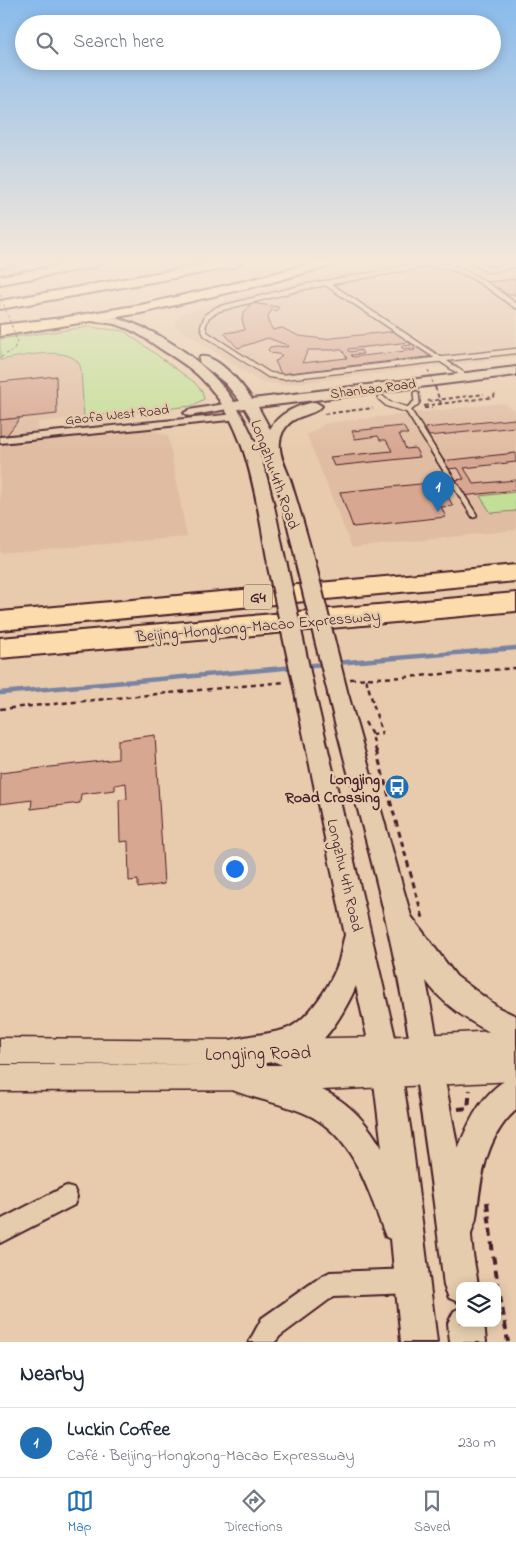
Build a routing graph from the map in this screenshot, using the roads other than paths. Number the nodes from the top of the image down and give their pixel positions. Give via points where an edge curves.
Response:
1 (34, 326) edge
2 (131, 326) edge
3 (148, 326) edge
4 (204, 326) edge
5 (390, 326) edge
6 (0, 330) edge
7 (516, 351) edge
8 (441, 360) junction
9 (516, 371) edge
10 (467, 377) junction
11 (516, 381) edge
12 (422, 397) junction
13 (377, 403) junction
14 (252, 409) junction
15 (408, 410) junction
16 (315, 411) junction
17 (233, 412) junction
18 (0, 433) edge
19 (0, 440) edge
20 (272, 452) junction
21 (474, 516) dead end
22 (516, 573) edge
23 (516, 602) edge
24 (0, 621) edge
25 (0, 648) edge
26 (355, 916) junction
27 (412, 921) junction
28 (516, 1030) edge
29 (516, 1043) edge
30 (0, 1051) edge
31 (428, 1061) junction
32 (386, 1063) junction
33 (234, 1066) junction
34 (516, 1068) edge
35 (0, 1078) edge
36 (516, 1090) edge
37 (66, 1197) dead end
38 (0, 1232) edge
39 (456, 1245) junction
40 (413, 1281) junction
41 (461, 1282) edge
42 (466, 1327) edge
43 (261, 1342) edge
44 (419, 1342) edge
45 (468, 1342) edge

1 - 6 highway
2 - 17 main road, Longzhu 4th Road via 200,370 213,382
3 - 14 main road, Longzhu 4th Road via 211,364 232,382
4 - 8 lane via 203,329 217,341 264,372 276,376
5 - 8 lane
7 - 8 lane
8 - 10 lane
9 - 10 main road, Shanbao Road
10 - 14 main road, Shanbao Road
11 - 12 main road, Shanbao Road
12 - 13 main road, Shanbao Road
12 - 15 lane
13 - 15 lane
13 - 16 main road, Shanbao Road
14 - 16 main road, Shanbao Road
14 - 17 main road, Shanbao Road
14 - 20 main road, Longzhu 4th Road
15 - 21 lane
16 - 20 main road via 291,415 281,422 272,438
17 - 18 street, Gaofa West Road
17 - 19 street, Gaofa West Road
17 - 26 main road, Longzhu 4th Road, bridge via 250,447 258,475 277,564 297,690
20 - 27 main road, Longzhu 4th Road, bridge
22 - 24 highway, Beijing-Hongkong-Macao Expressway / G4
23 - 25 highway, Beijing-Hongkong-Macao Expressway / G4
26 - 32 main road, Longzhu 4th Road
26 - 33 main road via 355,950 345,980 328,1011 305,1037
27 - 28 main road via 446,986 489,1018
27 - 31 main road, Longzhu 4th Road
29 - 31 street, Longjing Road
30 - 33 street, Longjing Road
31 - 32 street, Longjing Road
31 - 34 street, Longjing Road
31 - 39 main road, Longzhu 4th Road
32 - 33 street, Longjing Road
32 - 40 main road, Longzhu 4th Road
33 - 35 street, Longjing Road
33 - 40 main road via 327,1108 351,1128 377,1169 400,1229
36 - 39 main road via 500,1102 476,1140
37 - 38 street
39 - 41 main road, Longzhu 4th Road
40 - 43 street via 330,1284 271,1327
40 - 44 main road, Longzhu 4th Road
42 - 45 main road

